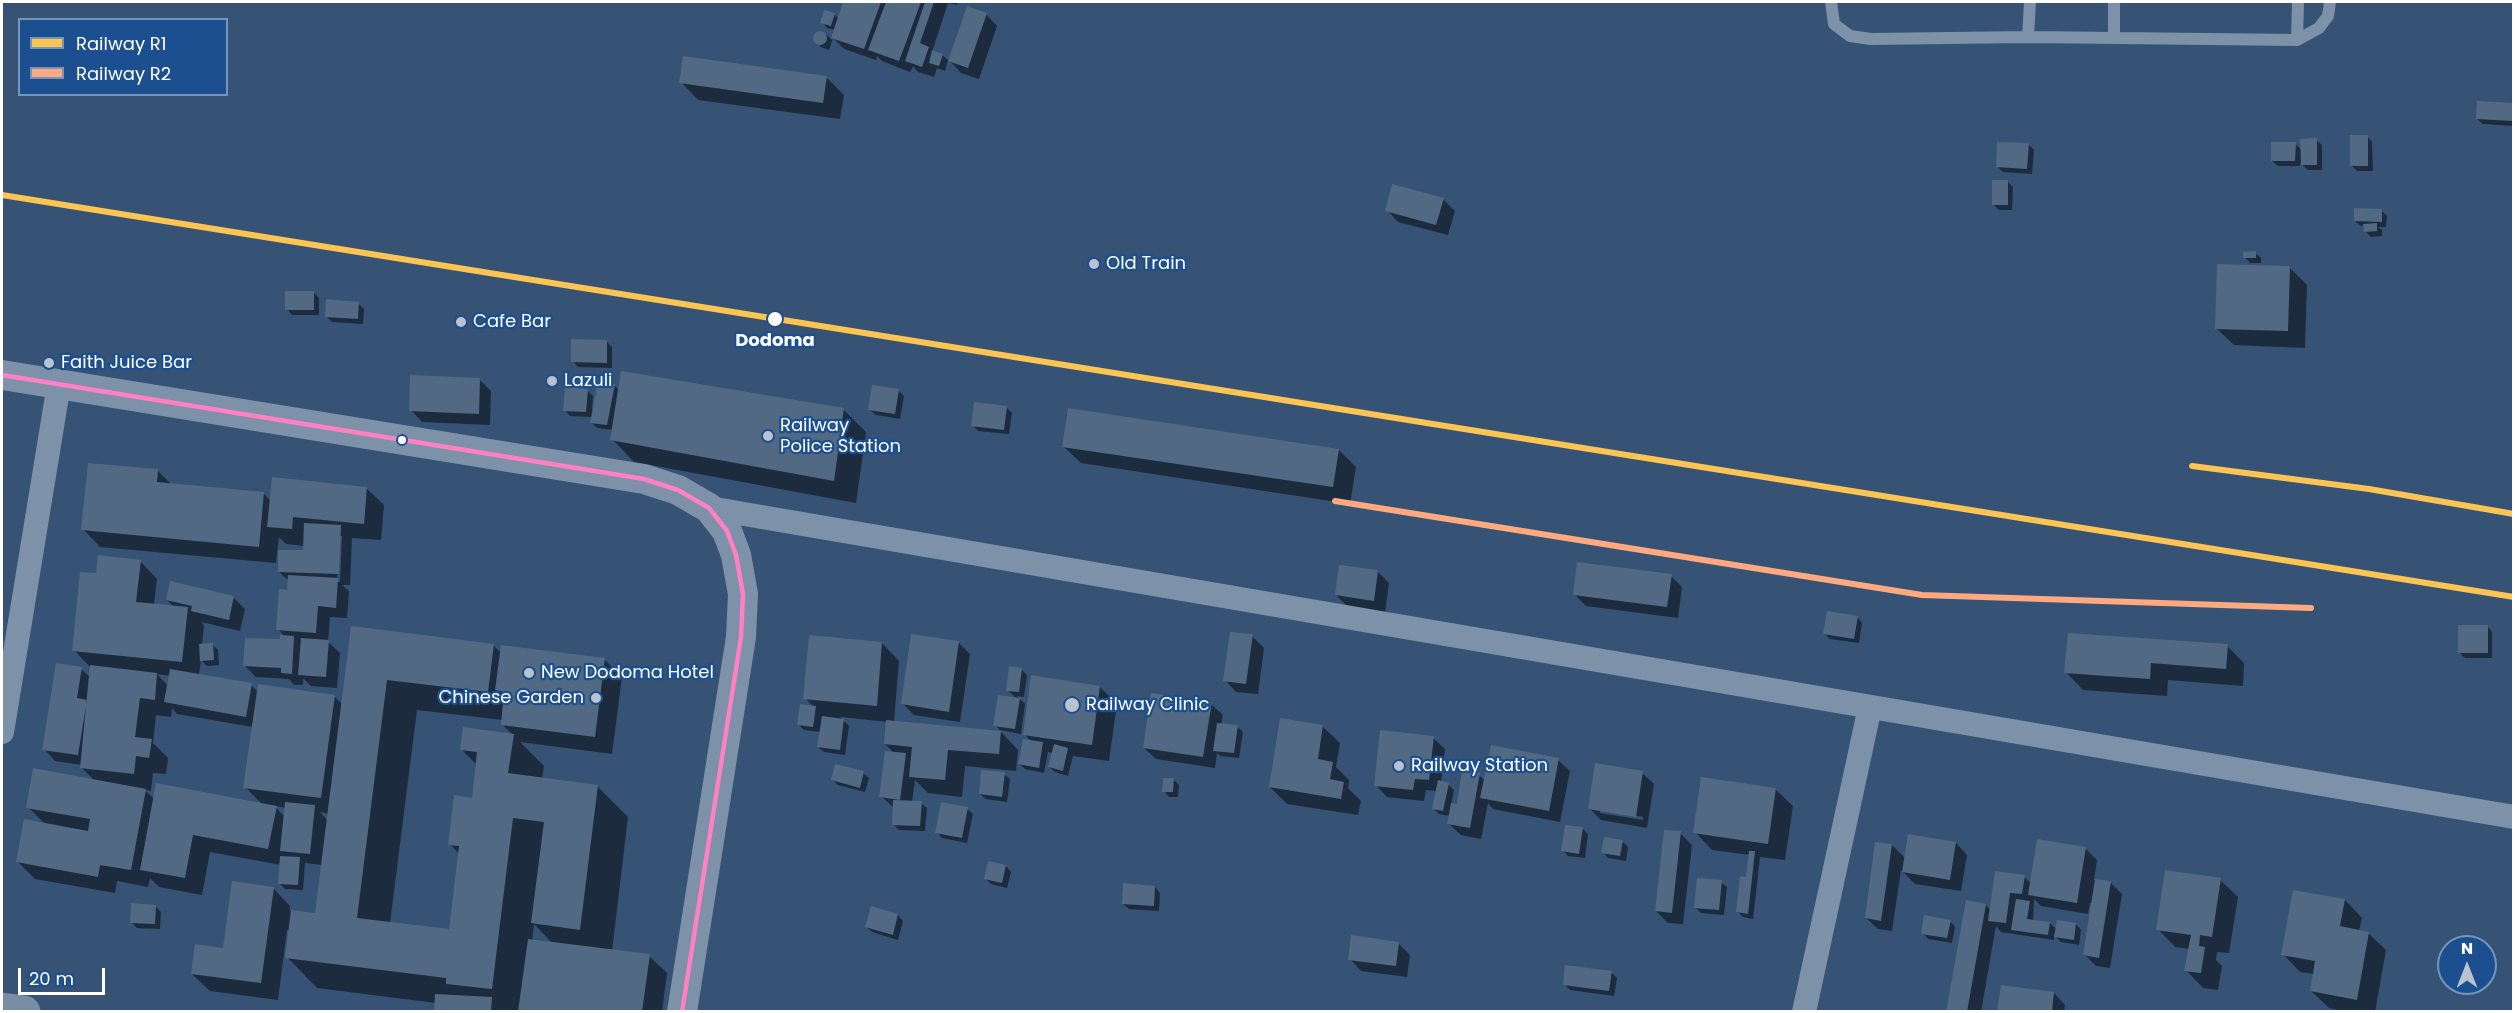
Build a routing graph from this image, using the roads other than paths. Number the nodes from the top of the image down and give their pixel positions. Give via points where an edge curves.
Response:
1 (1831, 2) edge
2 (2030, 2) edge
3 (2114, 2) edge
4 (2298, 2) edge
5 (2330, 2) edge
6 (2028, 37) junction
7 (2114, 38) junction
8 (2297, 40) junction
9 (2, 375) edge
10 (59, 384) junction
11 (709, 508) junction
12 (1870, 707) junction
13 (2, 732) edge
14 (2514, 817) edge
15 (2, 1009) edge
16 (24, 1011) edge
17 (682, 1011) edge
18 (1804, 1011) edge

1 - 6 lane via 1834,24 1850,36
2 - 6 lane
3 - 7 lane
4 - 8 lane
5 - 8 lane via 2328,16 2319,28
6 - 7 lane
7 - 8 lane
9 - 10 street
10 - 11 street via 644,479 678,490
10 - 13 street
11 - 12 street
11 - 17 street via 727,531 736,555 743,594 741,637
12 - 14 street
12 - 18 street
15 - 16 main road

